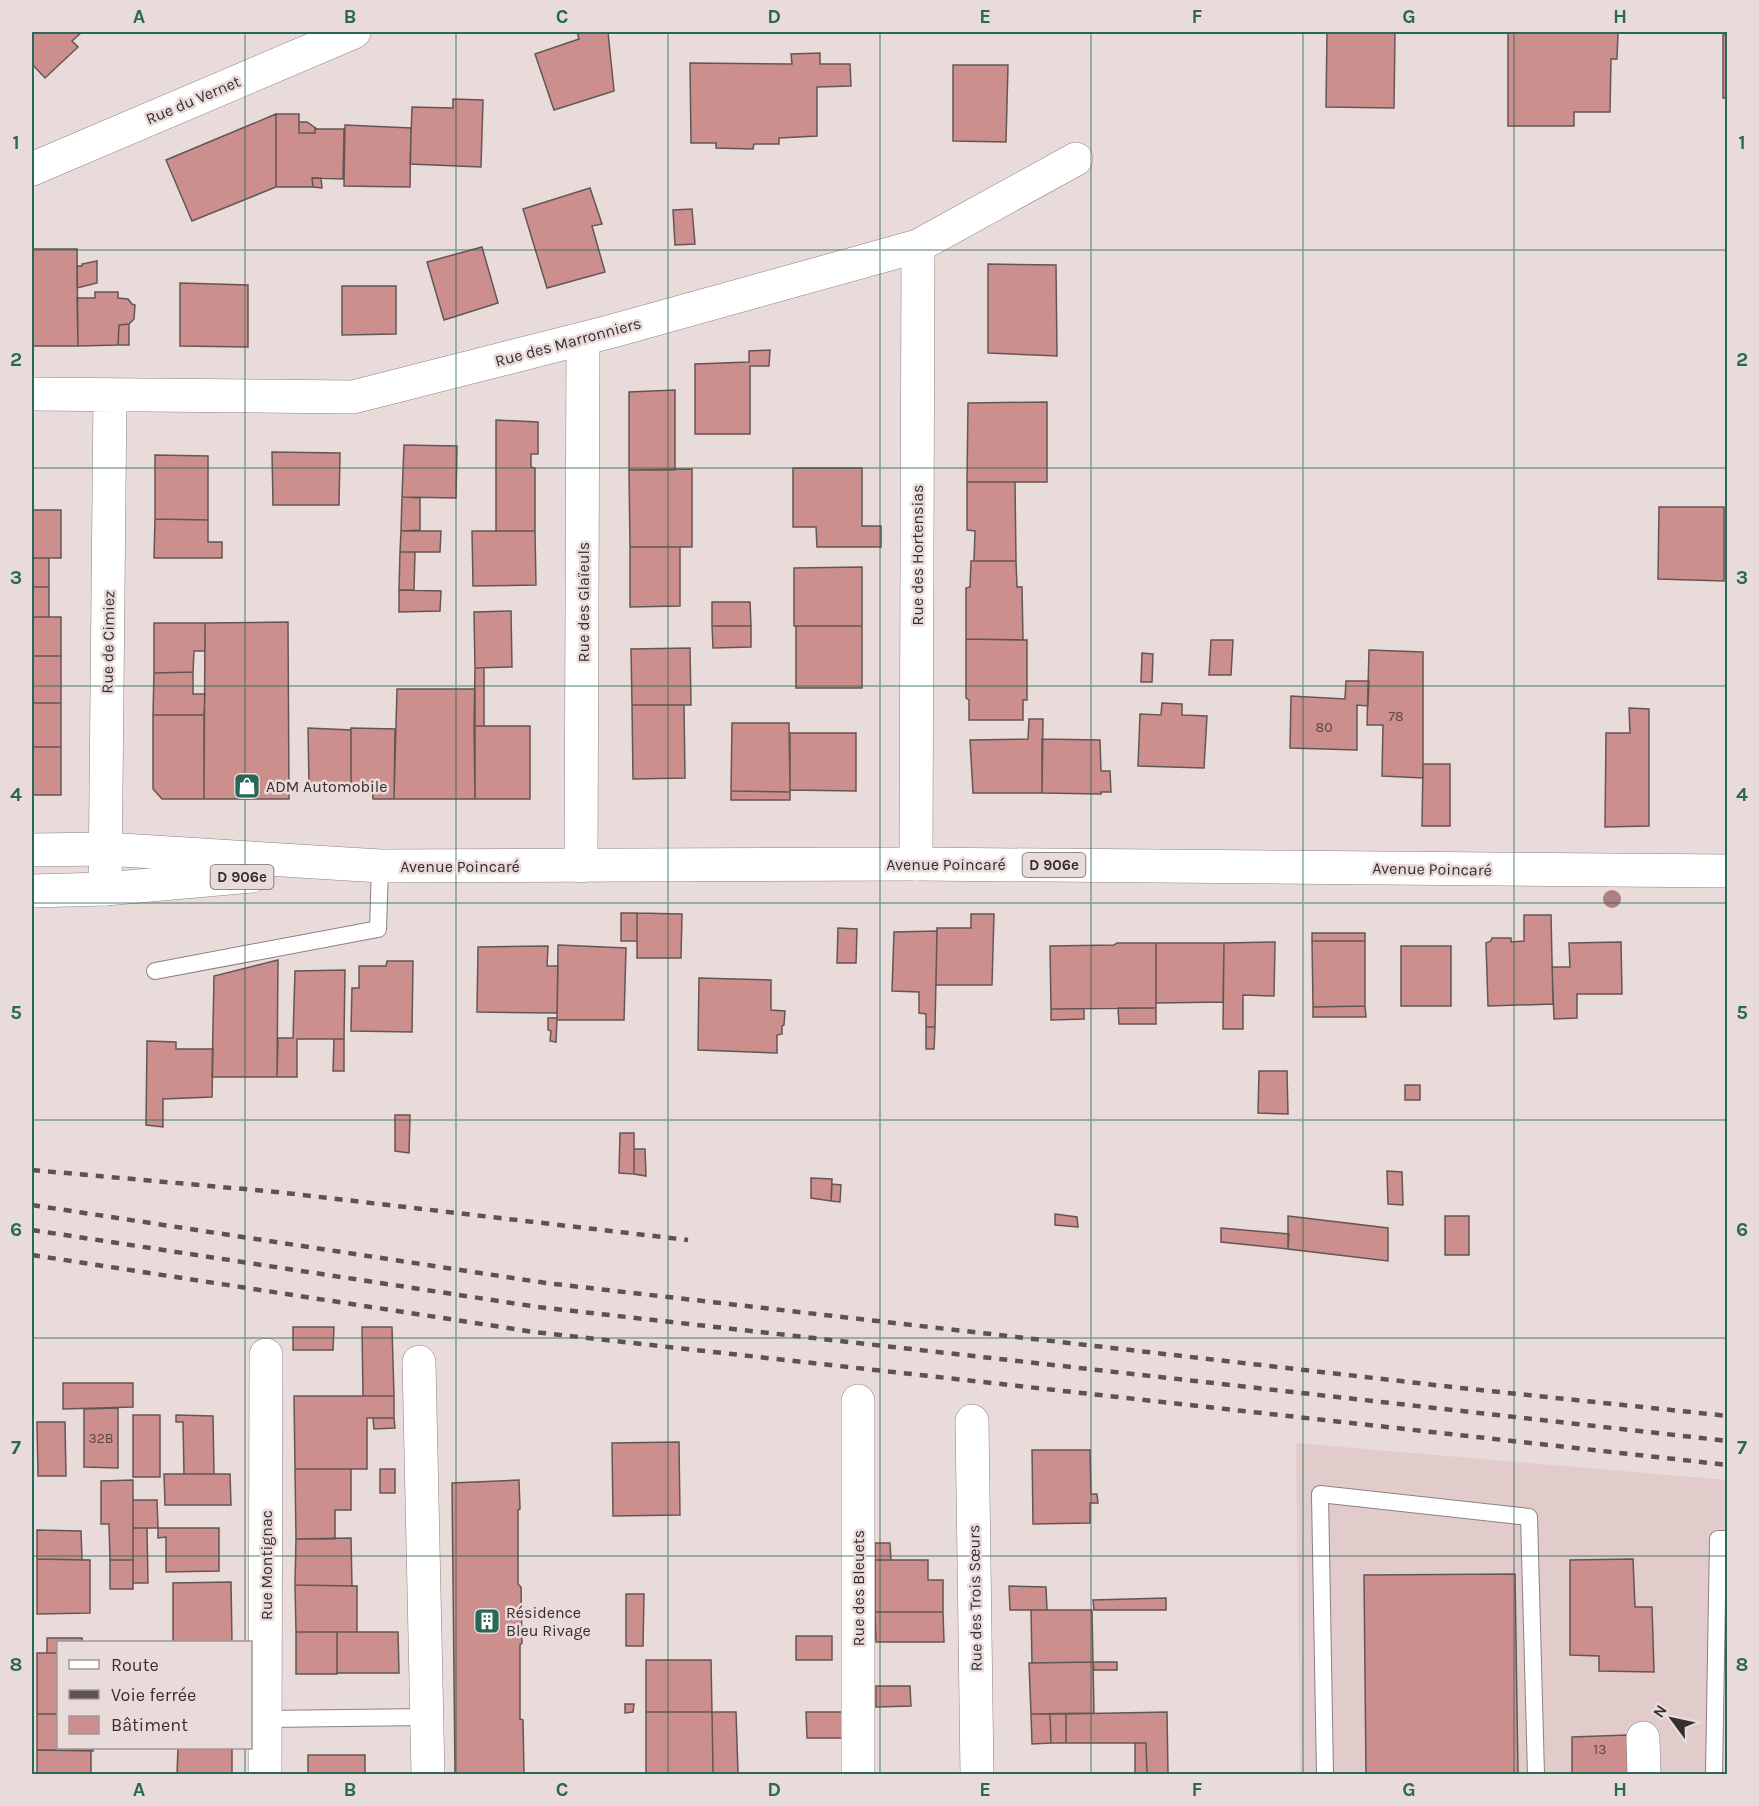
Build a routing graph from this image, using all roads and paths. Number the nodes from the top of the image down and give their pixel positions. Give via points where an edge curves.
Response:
1 (354, 32) edge
2 (1076, 159) dead end
3 (32, 169) edge
4 (918, 246) junction
5 (584, 339) junction
6 (32, 394) edge
7 (110, 395) junction
8 (105, 849) junction
9 (32, 850) edge
10 (916, 864) junction
11 (380, 866) junction
12 (581, 866) junction
13 (1728, 871) edge
14 (105, 889) junction
15 (32, 891) edge
16 (155, 971) dead end
17 (266, 1355) dead end
18 (419, 1362) dead end
19 (858, 1401) dead end
20 (972, 1421) dead end
21 (1728, 1539) edge
22 (427, 1717) junction
23 (265, 1719) junction
24 (1643, 1738) dead end
25 (265, 1774) edge
26 (428, 1774) edge
27 (858, 1774) edge
28 (978, 1774) edge
29 (1325, 1774) edge
30 (1536, 1774) edge
31 (1644, 1774) edge
32 (1714, 1774) edge

1 - 3 street, Rue du Vernet
2 - 4 street, Rue des Marronniers
4 - 5 street, Rue des Marronniers
4 - 10 street, Rue des Hortensias
5 - 7 street, Rue des Marronniers via 353,397
5 - 12 street, Rue des Glaïeuls
6 - 7 street, Rue des Marronniers
7 - 8 street, Rue de Cimiez
8 - 9 street, D 906e
8 - 11 street, Avenue Poincaré / D 906e
8 - 14 street, Rue de Cimiez
10 - 12 street, Avenue Poincaré / D 906e
10 - 13 street, Avenue Poincaré / D 906e
11 - 12 street, Avenue Poincaré / D 906e
11 - 14 street, Avenue Poincaré / D 906e
11 - 16 lane, Avenue Poincaré via 378,929
14 - 15 street, D 906e
17 - 23 street, Rue Montignac
18 - 22 street
19 - 27 street, Rue des Bleuets
20 - 28 street, Rue des Trois Sœurs
21 - 32 lane via 1718,1539
22 - 23 lane
22 - 26 street
23 - 25 street, Rue Montignac
24 - 31 street
29 - 30 lane via 1320,1494 1528,1517

